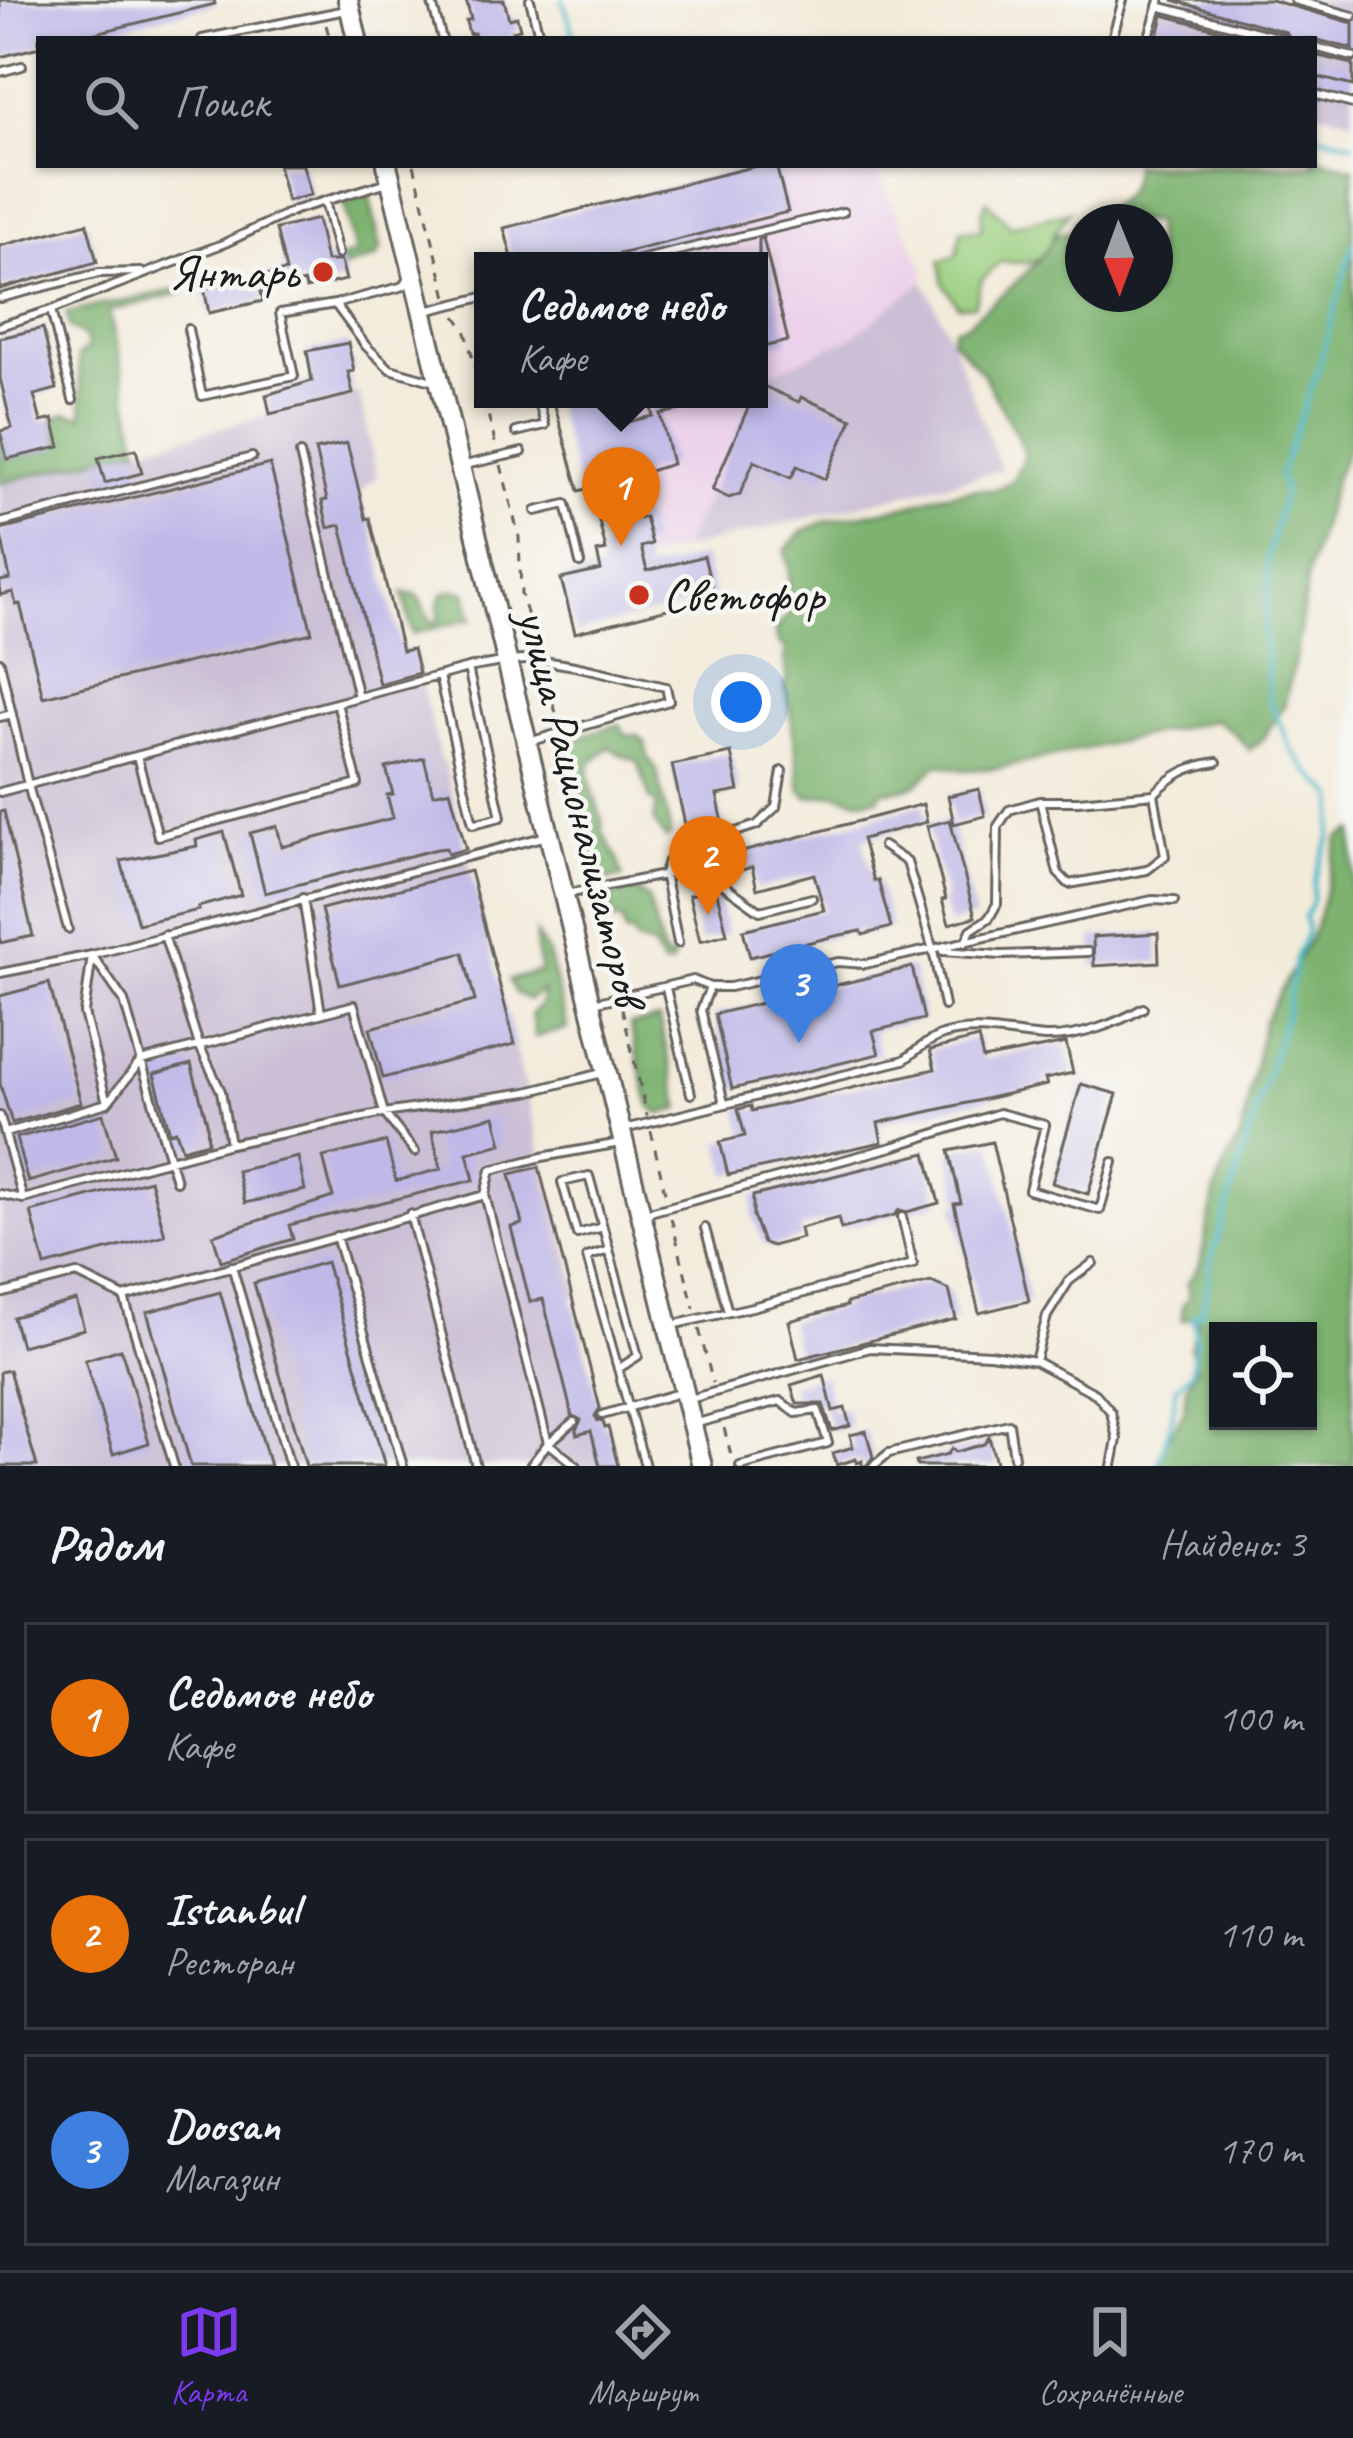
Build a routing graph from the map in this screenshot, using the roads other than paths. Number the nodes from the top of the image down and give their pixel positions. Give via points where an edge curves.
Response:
1 (530, 0) edge
2 (1123, 0) edge
3 (1294, 0) edge
4 (432, 3) edge
5 (1159, 3) edge
6 (1319, 3) edge
7 (349, 5) edge
8 (1353, 16) edge
9 (1150, 33) dead end
10 (215, 36) edge
11 (356, 36) edge
12 (441, 36) edge
13 (539, 36) edge
14 (1113, 36) edge
15 (1274, 36) edge
16 (1317, 48) edge
17 (1353, 57) edge
18 (22, 66) dead end
19 (0, 72) edge
20 (1317, 95) edge
21 (1353, 104) edge
22 (388, 169) edge
23 (325, 201) junction
24 (843, 212) dead end
25 (673, 252) edge
26 (338, 254) dead end
27 (413, 271) junction
28 (144, 272) junction
29 (0, 298) edge
30 (474, 299) edge
31 (335, 304) junction
32 (51, 310) junction
33 (423, 312) junction
34 (0, 326) edge
35 (188, 329) dead end
36 (440, 383) junction
37 (74, 400) dead end
38 (540, 408) edge
39 (516, 432) dead end
40 (521, 452) dead end
41 (301, 454) dead end
42 (252, 457) dead end
43 (461, 466) junction
44 (536, 511) dead end
45 (0, 523) edge
46 (580, 563) dead end
47 (0, 662) edge
48 (507, 662) junction
49 (468, 668) junction
50 (439, 676) junction
51 (358, 698) junction
52 (337, 703) junction
53 (12, 714) junction
54 (0, 717) edge
55 (526, 743) junction
56 (137, 756) junction
57 (1217, 762) dead end
58 (782, 771) dead end
59 (28, 784) junction
60 (0, 792) edge
61 (1154, 794) junction
62 (1040, 801) junction
63 (548, 836) junction
64 (883, 846) dead end
65 (664, 873) junction
66 (563, 895) junction
67 (303, 898) junction
68 (812, 898) dead end
69 (1174, 901) dead end
70 (68, 929) dead end
71 (164, 935) junction
72 (678, 943) dead end
73 (965, 943) junction
74 (933, 950) junction
75 (1088, 952) dead end
76 (92, 955) junction
77 (0, 973) edge
78 (710, 987) junction
79 (666, 988) junction
80 (590, 1004) junction
81 (944, 1006) dead end
82 (1143, 1008) dead end
83 (321, 1013) junction
84 (199, 1045) junction
85 (141, 1061) junction
86 (606, 1072) junction
87 (691, 1094) dead end
88 (724, 1102) junction
89 (107, 1103) junction
90 (384, 1114) junction
91 (0, 1115) edge
92 (5, 1132) junction
93 (622, 1136) junction
94 (230, 1144) junction
95 (415, 1152) dead end
96 (169, 1161) junction
97 (1113, 1162) dead end
98 (176, 1181) dead end
99 (0, 1194) edge
100 (485, 1195) junction
101 (23, 1199) junction
102 (410, 1214) junction
103 (642, 1214) junction
104 (902, 1217) dead end
105 (603, 1227) junction
106 (705, 1228) dead end
107 (336, 1236) junction
108 (609, 1250) junction
109 (1093, 1263) dead end
110 (232, 1266) junction
111 (0, 1294) edge
112 (124, 1298) junction
113 (728, 1312) junction
114 (668, 1326) junction
115 (1035, 1361) junction
116 (617, 1369) junction
117 (686, 1395) junction
118 (628, 1407) junction
119 (602, 1415) dead end
120 (574, 1422) dead end
121 (692, 1424) junction
122 (548, 1442) junction
123 (1014, 1456) dead end
124 (174, 1466) edge
125 (290, 1466) edge
126 (403, 1466) edge
127 (476, 1466) edge
128 (530, 1466) edge
129 (578, 1466) edge
130 (645, 1466) edge
131 (702, 1466) edge
132 (737, 1466) edge
133 (873, 1466) edge
134 (1112, 1466) edge

1 - 13 lane
2 - 14 lane
3 - 6 lane
4 - 12 lane
5 - 9 lane
5 - 15 lane
6 - 8 lane
7 - 10 lane
7 - 11 main road
16 - 17 lane
18 - 19 lane
20 - 21 lane
22 - 23 lane
22 - 27 main road, улица Рационализаторов
23 - 26 lane
23 - 28 lane
24 - 25 lane
27 - 31 lane via 404,286
27 - 33 main road, улица Рационализаторов
28 - 29 lane via 99,273
28 - 32 lane
30 - 33 lane
31 - 35 lane via 280,313 294,376 202,396
31 - 36 lane via 391,369
32 - 34 lane
32 - 37 lane
33 - 36 main road, улица Рационализаторов
36 - 43 main road, улица Рационализаторов
38 - 39 lane via 544,424
40 - 43 lane
41 - 51 lane
42 - 45 lane
43 - 48 main road, улица Рационализаторов
44 - 46 lane via 566,504
47 - 53 lane
48 - 49 lane
48 - 55 main road, улица Рационализаторов
48 - 55 lane via 666,688 668,701
49 - 50 lane
49 - 50 lane via 501,817 473,824
50 - 51 lane
51 - 52 lane
52 - 56 lane
52 - 56 lane via 358,784 158,836
53 - 54 lane
53 - 59 lane
55 - 63 main road, улица Рационализаторов
56 - 59 lane
57 - 61 lane via 1190,766
58 - 65 lane via 776,807 757,825 698,844 668,861
59 - 60 lane
59 - 70 lane
61 - 62 lane
61 - 62 lane via 1165,856 1147,870 1069,884 1058,874
62 - 73 lane via 1009,810 998,826 997,904
63 - 66 main road, улица Рационализаторов
63 - 67 lane
64 - 74 lane via 908,862
65 - 66 lane
65 - 68 lane via 700,868 760,911
65 - 72 lane
66 - 80 main road, улица Рационализаторов
67 - 71 lane
67 - 83 lane
69 - 73 lane
71 - 76 lane
71 - 84 lane
73 - 74 lane
74 - 75 lane
74 - 78 lane
74 - 81 lane
76 - 77 lane
76 - 85 lane via 124,1001
76 - 89 lane via 84,1013
78 - 79 lane via 693,980
78 - 88 lane via 701,1010
79 - 80 lane
79 - 87 lane
80 - 86 main road, улица Рационализаторов
82 - 88 lane via 1065,1035 943,1035 904,1060
83 - 84 lane
83 - 90 lane via 354,1005
84 - 85 lane
84 - 94 lane via 221,1091
85 - 89 lane
85 - 96 lane
86 - 90 lane
86 - 93 main road, улица Рационализаторов
88 - 93 lane
89 - 92 lane
90 - 94 lane
90 - 95 lane
91 - 92 lane
92 - 101 lane
93 - 100 lane via 491,1170
93 - 103 main road, улица Рационализаторов
94 - 96 lane
96 - 98 lane
96 - 101 lane
97 - 103 lane via 1100,1210 1029,1190 1045,1125 999,1113
99 - 101 lane
100 - 102 lane
100 - 122 lane
102 - 107 lane
102 - 127 lane
103 - 114 main road, улица Рационализаторов
104 - 113 lane via 913,1264
105 - 105 lane via 577,1234 562,1182 589,1176
105 - 108 lane
106 - 113 lane
107 - 110 lane
107 - 126 lane
108 - 116 lane via 638,1356
108 - 116 lane via 587,1257
109 - 115 lane via 1069,1281 1047,1316
110 - 112 lane
110 - 125 lane
111 - 112 lane via 76,1274
112 - 124 lane
113 - 114 lane
114 - 117 main road, улица Рационализаторов
115 - 117 lane via 870,1348
115 - 134 lane via 1096,1394 1111,1412
116 - 118 lane
117 - 118 lane
117 - 121 main road, улица Рационализаторов
118 - 119 lane
118 - 130 lane
120 - 122 lane
121 - 131 main road, улица Рационализаторов
121 - 132 lane via 779,1401 796,1413 818,1410 828,1443
122 - 128 lane
122 - 129 lane
123 - 133 lane via 1009,1424 889,1453

